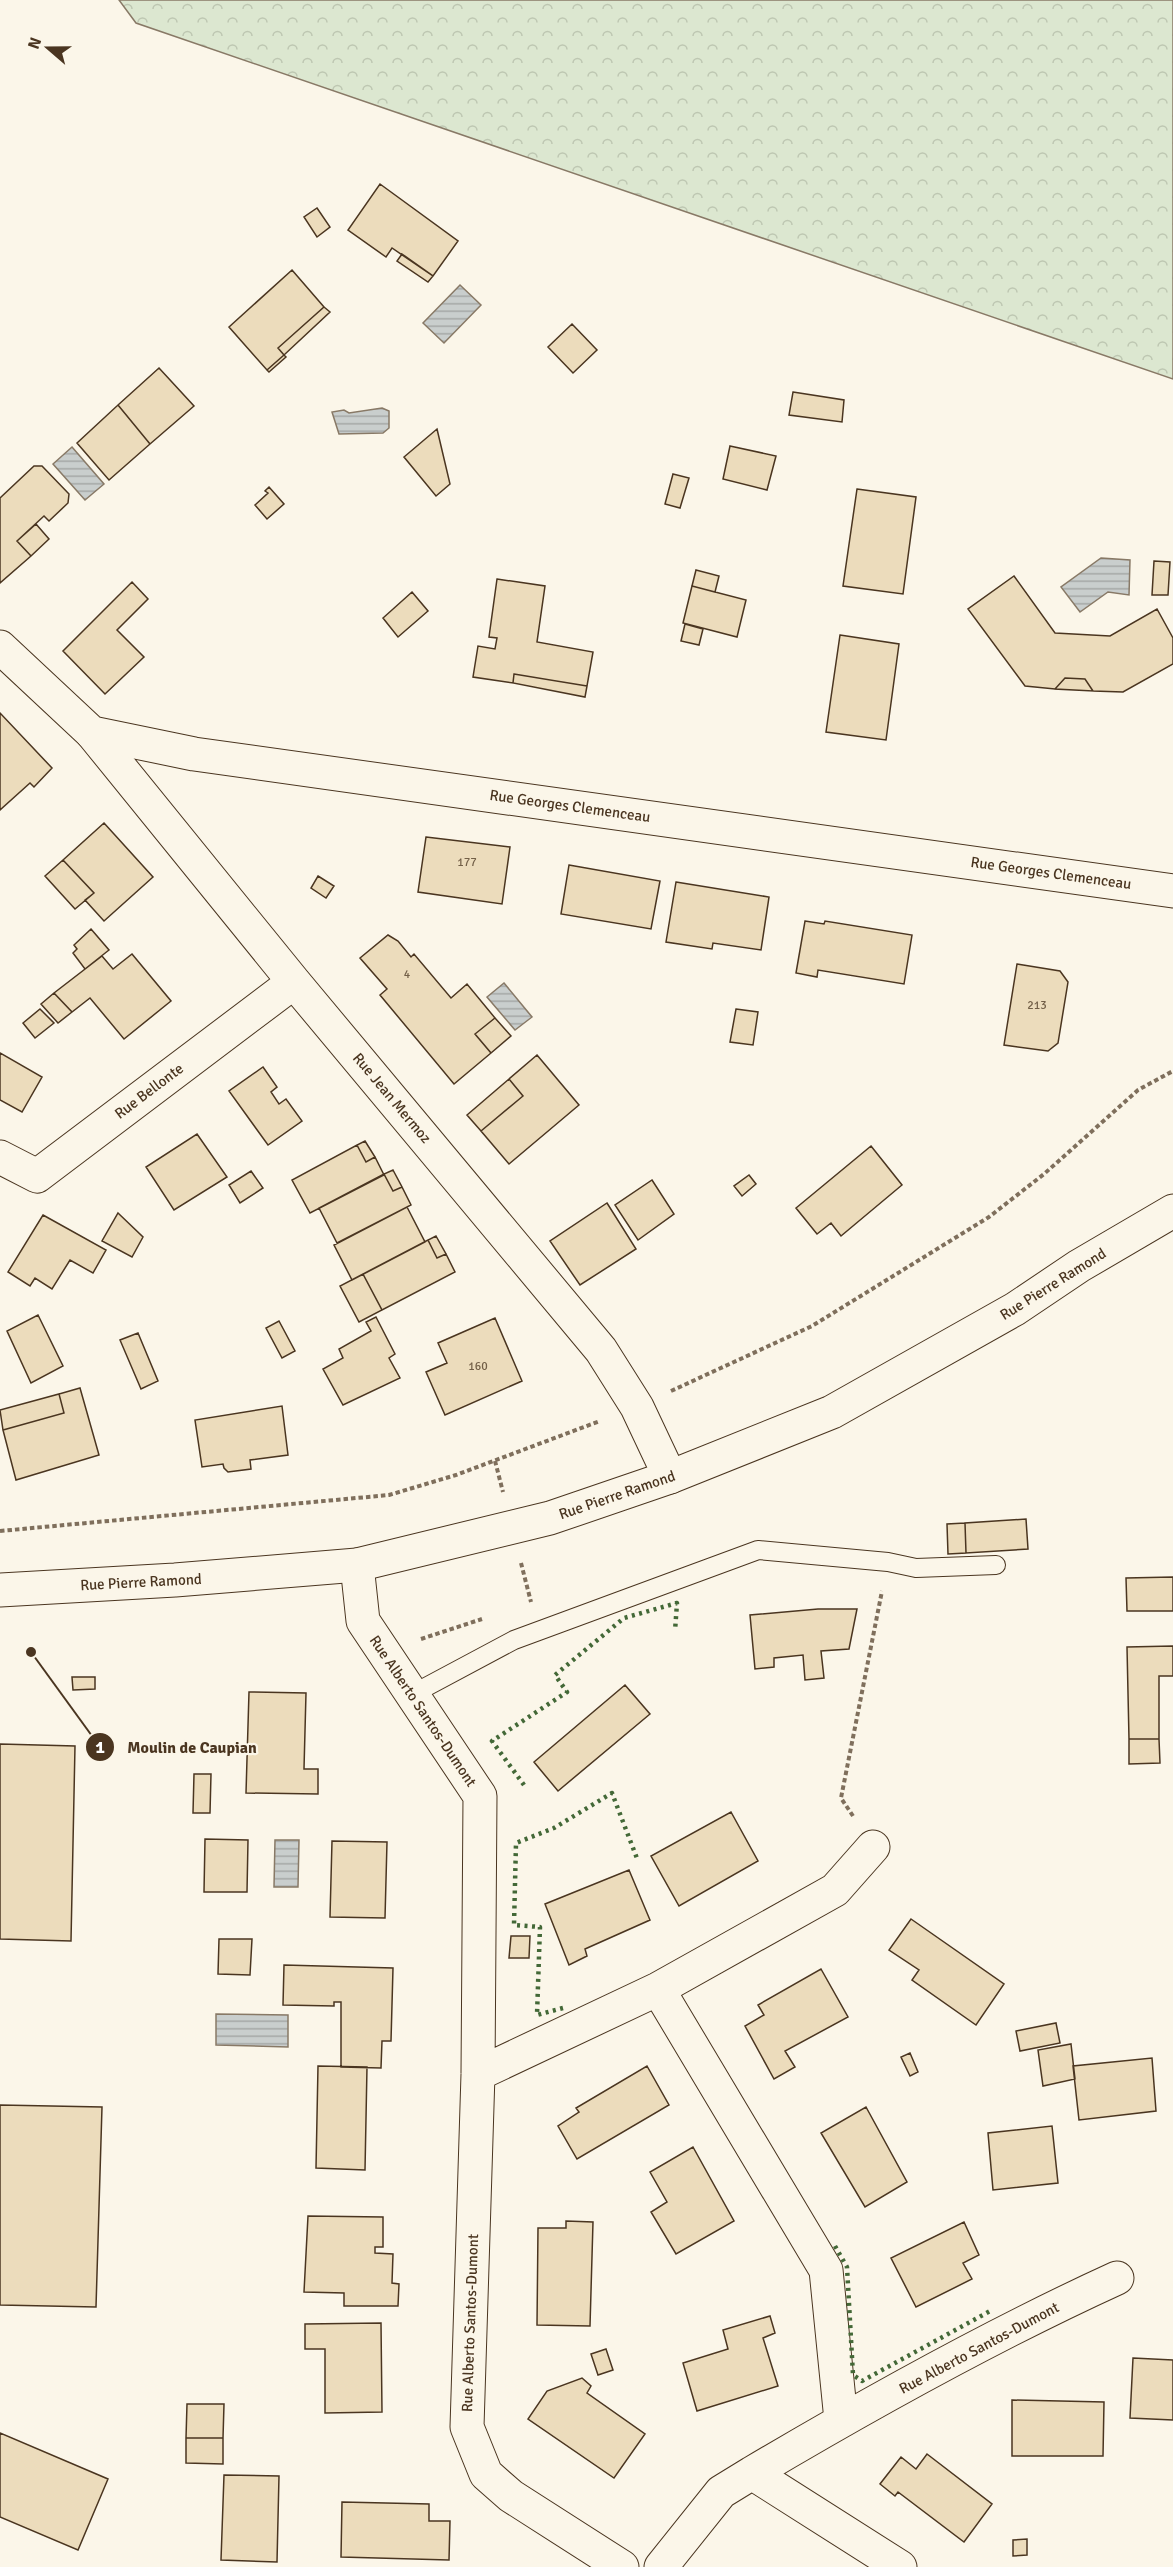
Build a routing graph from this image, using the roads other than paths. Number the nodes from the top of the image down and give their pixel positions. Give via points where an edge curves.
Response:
1 (0, 647) edge
2 (92, 733) junction
3 (1173, 891) edge
4 (294, 981) junction
5 (0, 1157) edge
6 (1173, 1211) edge
7 (670, 1478) junction
8 (996, 1564) dead end
9 (357, 1565) junction
10 (0, 1590) edge
11 (411, 1695) junction
12 (873, 1847) road end
13 (658, 1989) junction
14 (478, 2074) junction
15 (1117, 2278) dead end
16 (841, 2420) junction
17 (752, 2473) junction
18 (622, 2567) edge
19 (661, 2567) edge
20 (900, 2567) edge

1 - 2 street
2 - 3 street, Rue Georges Clemenceau via 194,754
2 - 4 street, Rue Jean Mermoz
4 - 5 street, Rue Bellonte via 37,1176
4 - 7 street, Rue Jean Mermoz via 601,1350 637,1407
6 - 7 street, Rue Pierre Ramond via 1015,1309 832,1412
7 - 9 street, Rue Pierre Ramond via 550,1518
8 - 11 lane via 916,1568 758,1550 514,1640
9 - 10 street, Rue Pierre Ramond via 175,1581
9 - 11 street, Rue Alberto Santos-Dumont via 363,1621
11 - 14 street, Rue Alberto Santos-Dumont via 480,1796
12 - 13 street via 835,1890
13 - 14 street
13 - 16 street via 826,2270
14 - 18 street, Rue Alberto Santos-Dumont via 467,2427 486,2474 511,2496
15 - 16 street, Rue Alberto Santos-Dumont
16 - 17 street, Rue Alberto Santos-Dumont
17 - 19 street, Rue Alberto Santos-Dumont via 721,2492
17 - 20 street

